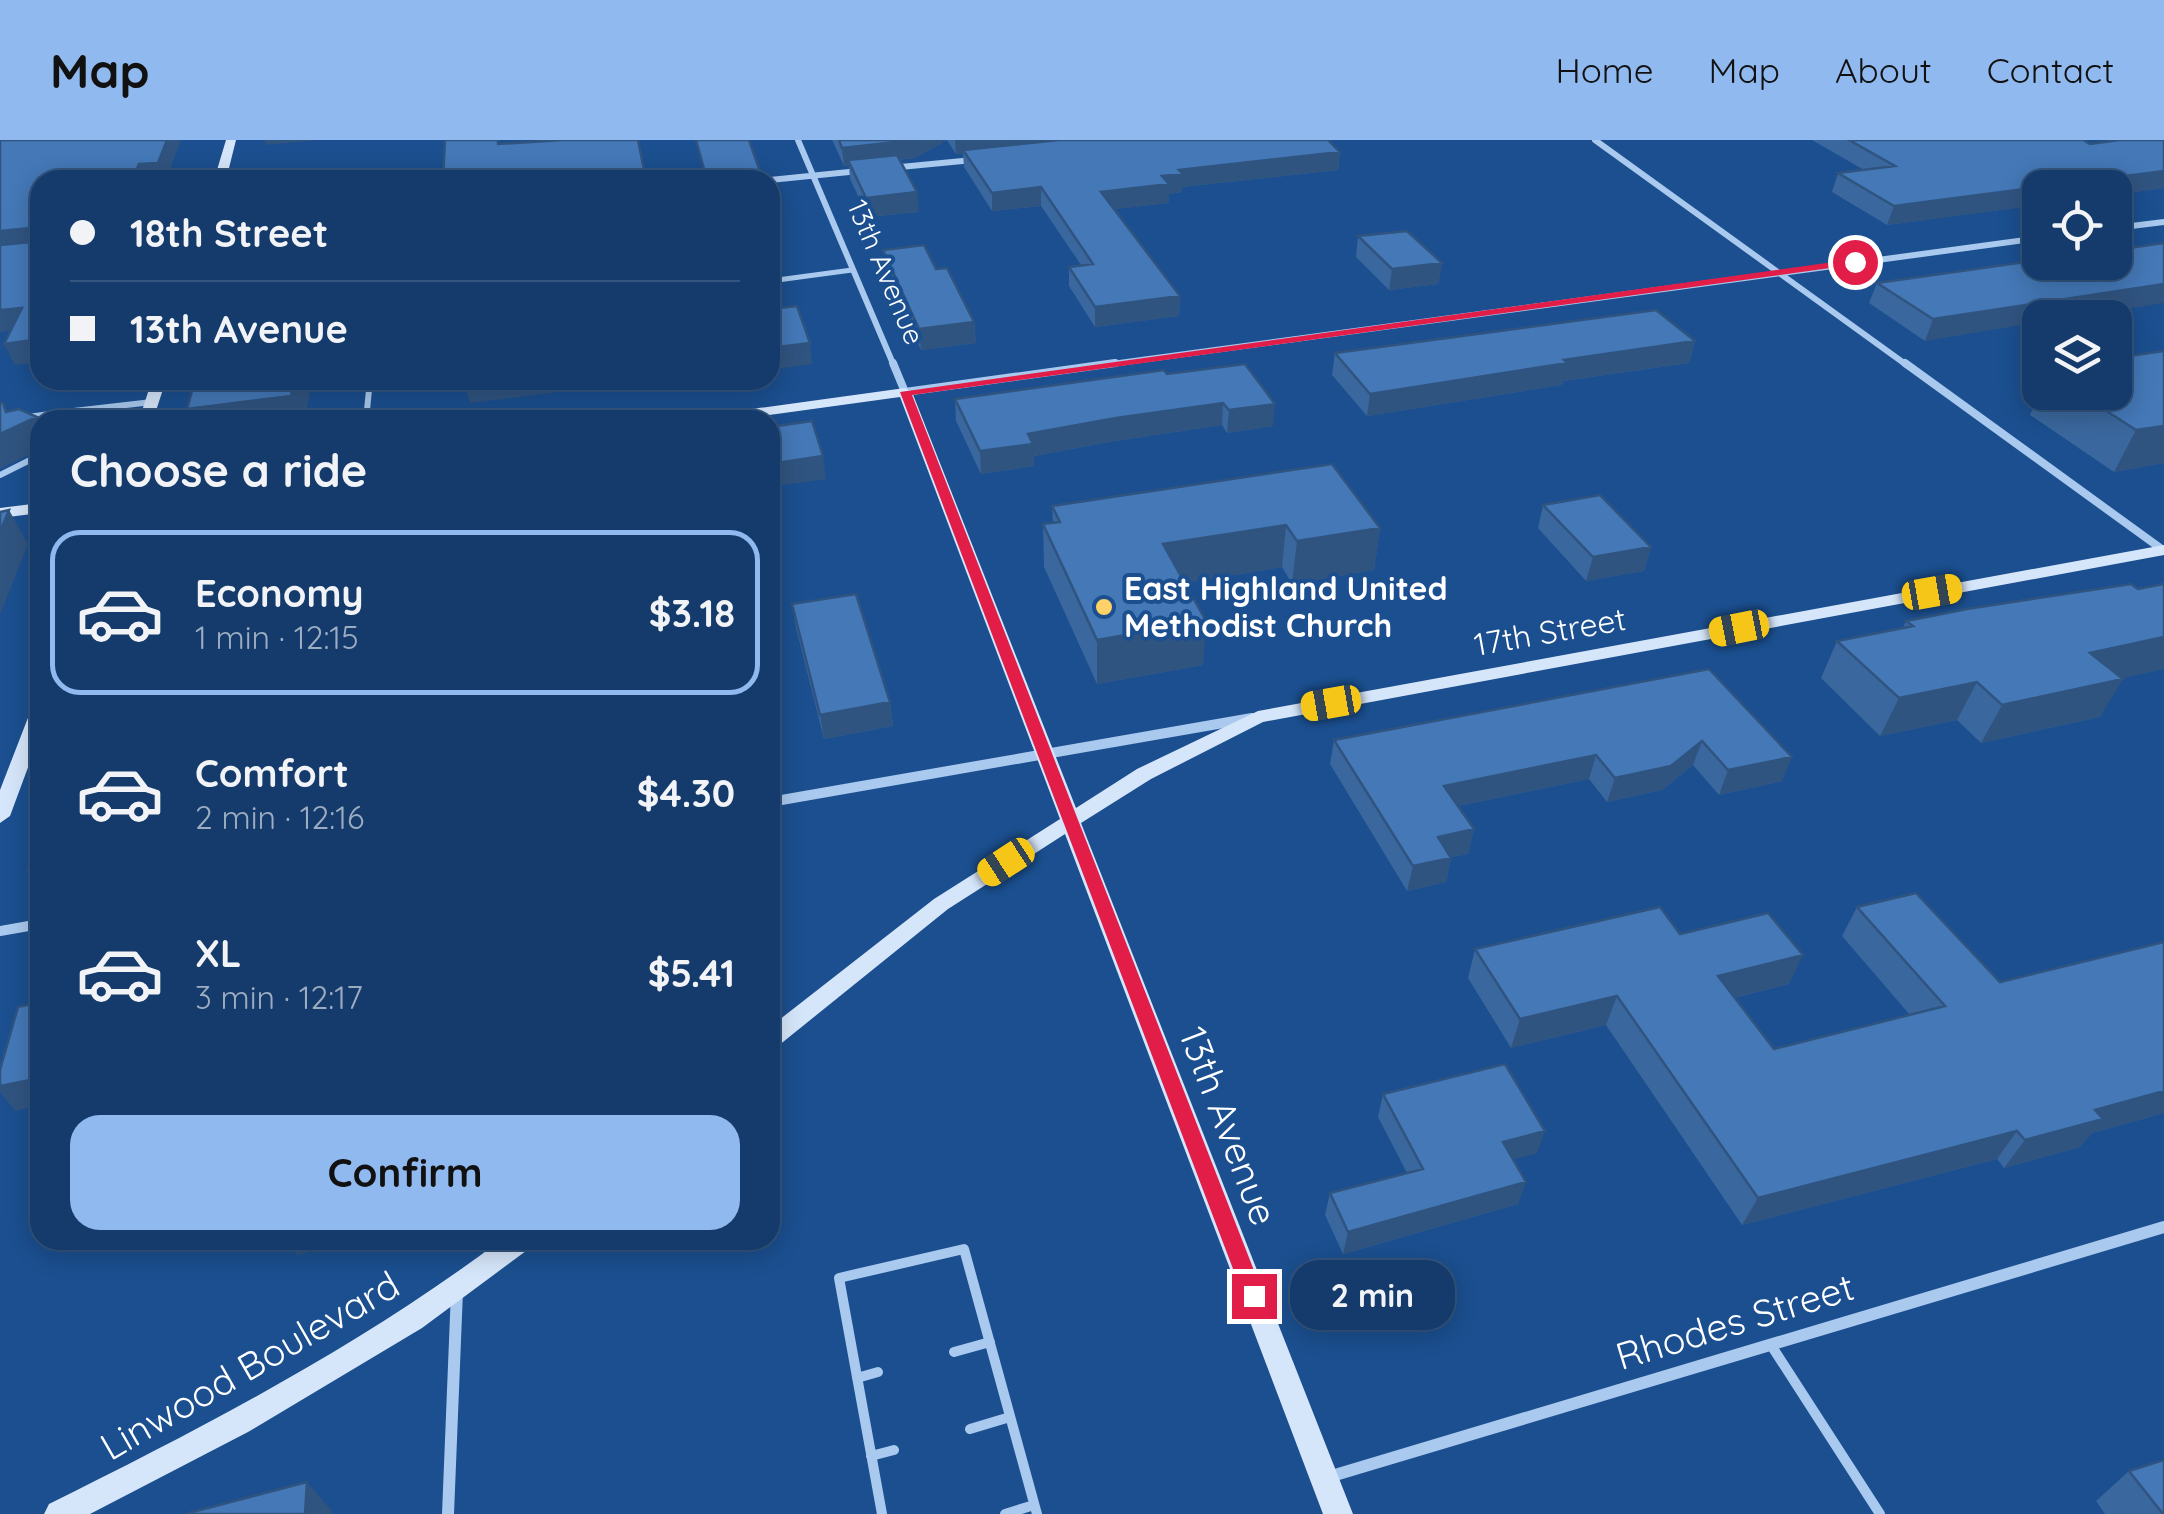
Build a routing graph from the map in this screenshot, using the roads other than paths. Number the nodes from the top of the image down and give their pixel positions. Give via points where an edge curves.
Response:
1 (231, 140) edge
2 (798, 140) edge
3 (1594, 140) edge
4 (989, 158) edge
5 (223, 170) edge
6 (812, 176) junction
7 (780, 179) edge
8 (2164, 222) edge
9 (2132, 226) edge
10 (2022, 240) edge
11 (852, 270) junction
12 (1781, 272) junction
13 (780, 280) edge
14 (156, 390) edge
15 (905, 392) junction
16 (152, 402) junction
17 (102, 410) edge
18 (149, 410) edge
19 (774, 410) edge
20 (30, 417) edge
21 (18, 418) edge
22 (30, 460) edge
23 (0, 475) edge
24 (30, 509) edge
25 (0, 513) edge
26 (2164, 550) edge
27 (1258, 717) junction
28 (30, 736) edge
29 (1046, 756) junction
30 (780, 800) edge
31 (0, 816) edge
32 (1070, 820) junction
33 (30, 926) edge
34 (0, 931) edge
35 (780, 1032) edge
36 (2164, 1227) edge
37 (508, 1250) edge
38 (457, 1291) junction
39 (990, 1342) junction
40 (1772, 1345) junction
41 (954, 1352) dead end
42 (878, 1372) dead end
43 (857, 1378) junction
44 (1010, 1417) junction
45 (970, 1429) dead end
46 (894, 1450) dead end
47 (872, 1456) junction
48 (1324, 1478) junction
49 (1036, 1510) edge
50 (59, 1514) edge
51 (448, 1514) edge
52 (882, 1514) edge
53 (1005, 1514) edge
54 (1338, 1514) edge
55 (1880, 1514) edge

1 - 5 street
2 - 6 street, 13th Avenue
3 - 12 street
4 - 6 street
6 - 7 street
6 - 11 street, 13th Avenue
8 - 9 street
10 - 12 street
11 - 13 lane
11 - 15 street, 13th Avenue
12 - 15 street
12 - 26 street
14 - 16 street
15 - 19 street
15 - 29 street, 13th Avenue
16 - 17 lane
16 - 18 street
20 - 21 lane
22 - 23 lane
24 - 25 street
26 - 27 street, 17th Street
27 - 29 street, 17th Street
27 - 32 street
28 - 31 street
29 - 30 street, 17th Street
29 - 32 street, 13th Avenue
32 - 35 street via 940,904
32 - 48 street, 13th Avenue
33 - 34 street
36 - 40 street, Rhodes Street
37 - 38 street, Linwood Boulevard
38 - 50 street, Linwood Boulevard via 217,1435
38 - 51 street
39 - 41 lane
39 - 43 lane via 964,1248 839,1278
39 - 44 lane
40 - 48 street, Rhodes Street
40 - 55 lane
42 - 43 lane
43 - 47 lane
44 - 45 lane
44 - 49 lane
46 - 47 lane
47 - 52 lane
48 - 54 street, 13th Avenue
49 - 53 lane

